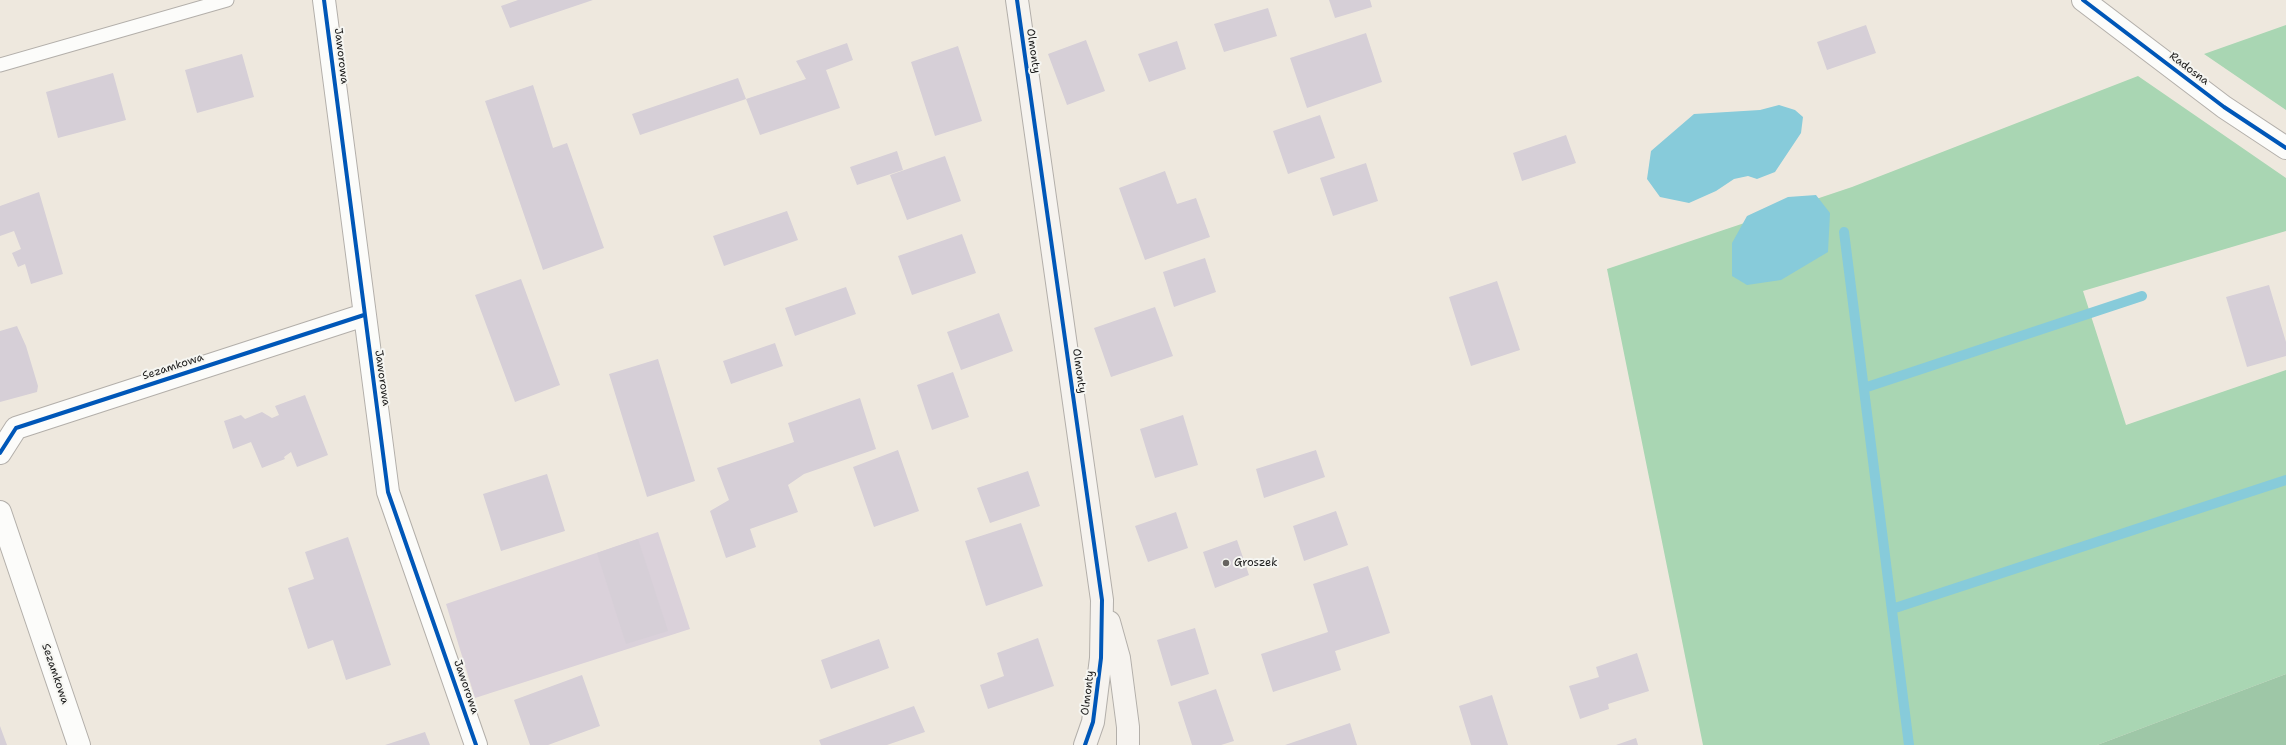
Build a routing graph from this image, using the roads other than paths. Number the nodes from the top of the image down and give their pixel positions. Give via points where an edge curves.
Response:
1 (227, 0) edge
2 (324, 0) edge
3 (1017, 0) edge
4 (2083, 0) edge
5 (0, 65) edge
6 (2286, 148) edge
7 (364, 315) junction
8 (0, 453) edge
9 (0, 512) edge
10 (1102, 600) junction
11 (79, 745) edge
12 (476, 745) edge
13 (1085, 745) edge
14 (1128, 745) edge

1 - 5 lane
2 - 7 street, Jaworowa
3 - 10 street, Olmonty
4 - 6 street, Radosna via 2224,107
7 - 8 street, Sezamkowa via 16,428
7 - 12 street, Jaworowa via 388,492
9 - 11 street, Sezamkowa
10 - 13 street, Olmonty via 1101,658 1093,722
10 - 14 street via 1119,658

